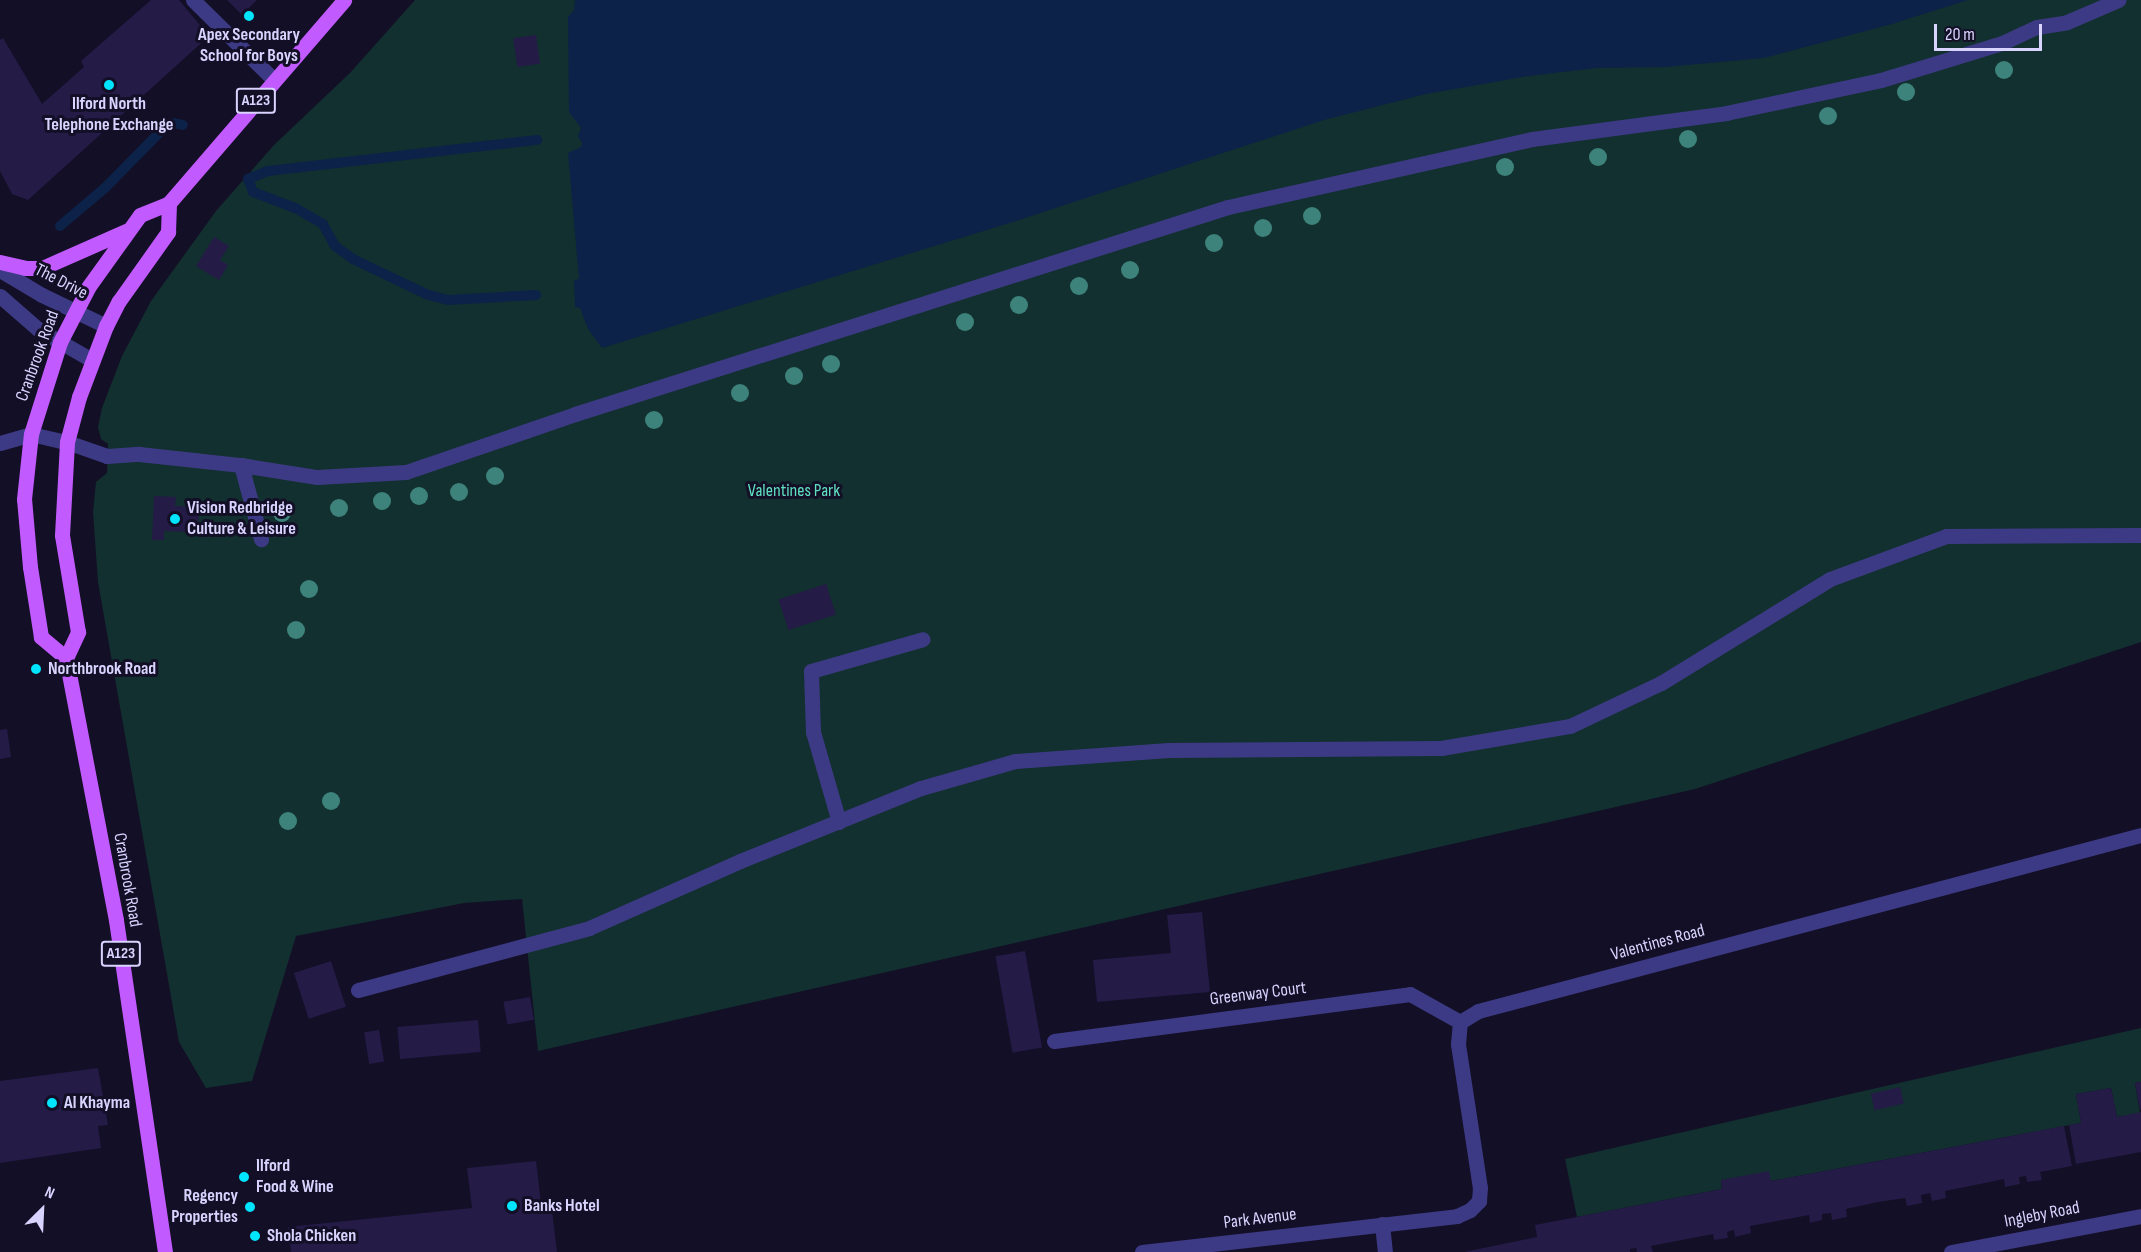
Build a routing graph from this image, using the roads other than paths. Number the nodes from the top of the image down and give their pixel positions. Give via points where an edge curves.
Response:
1 (193, 0) edge
2 (344, 0) edge
3 (2118, 0) edge
4 (274, 80) junction
5 (170, 203) junction
6 (127, 231) junction
7 (0, 262) edge
8 (0, 270) edge
9 (0, 296) edge
10 (74, 312) junction
11 (106, 326) junction
12 (60, 342) junction
13 (92, 360) junction
14 (31, 434) junction
15 (68, 442) junction
16 (0, 443) edge
17 (241, 465) junction
18 (2141, 535) edge
19 (261, 539) dead end
20 (923, 639) dead end
21 (66, 658) junction
22 (838, 822) junction
23 (2141, 835) edge
24 (358, 990) dead end
25 (1460, 1023) junction
26 (1054, 1041) dead end
27 (2141, 1216) edge
28 (1382, 1224) junction
29 (165, 1252) edge
30 (1142, 1252) edge
31 (1385, 1252) edge
32 (1951, 1252) edge

1 - 4 street
2 - 4 main road, Cranbrook Road / A123
3 - 17 street via 2067,22 2037,27 2002,43 1881,80 1726,113 1532,139 1228,207 575,414 406,472 317,477
4 - 5 main road, Cranbrook Road / A123
5 - 6 main road, Cranbrook Road / A123 via 140,215
5 - 11 main road via 168,232 129,285
6 - 7 main road via 42,268
6 - 10 main road, Cranbrook Road / A123
8 - 10 street, The Drive
9 - 12 street via 38,329
10 - 11 street, The Drive
10 - 12 main road, Cranbrook Road / A123
11 - 13 main road
12 - 13 street
12 - 14 main road, Cranbrook Road / A123
13 - 15 main road
14 - 15 street
14 - 16 street
14 - 21 main road, Cranbrook Road / A123 via 24,499 30,567 41,637
15 - 17 street via 107,456 140,454
15 - 21 main road via 62,535 78,632
17 - 19 street
18 - 22 street via 1946,536 1830,579 1661,683 1570,726 1441,748 1169,750 1015,761 921,788
20 - 22 street via 811,671 813,732
21 - 29 main road, Cranbrook Road / A123 via 116,920
22 - 24 street via 589,928
23 - 25 street, Valentines Road via 1478,1011
25 - 26 street, Greenway Court via 1410,994
25 - 28 street via 1458,1044 1479,1202 1457,1216
27 - 32 street, Ingleby Road
28 - 30 street, Park Avenue
28 - 31 street

